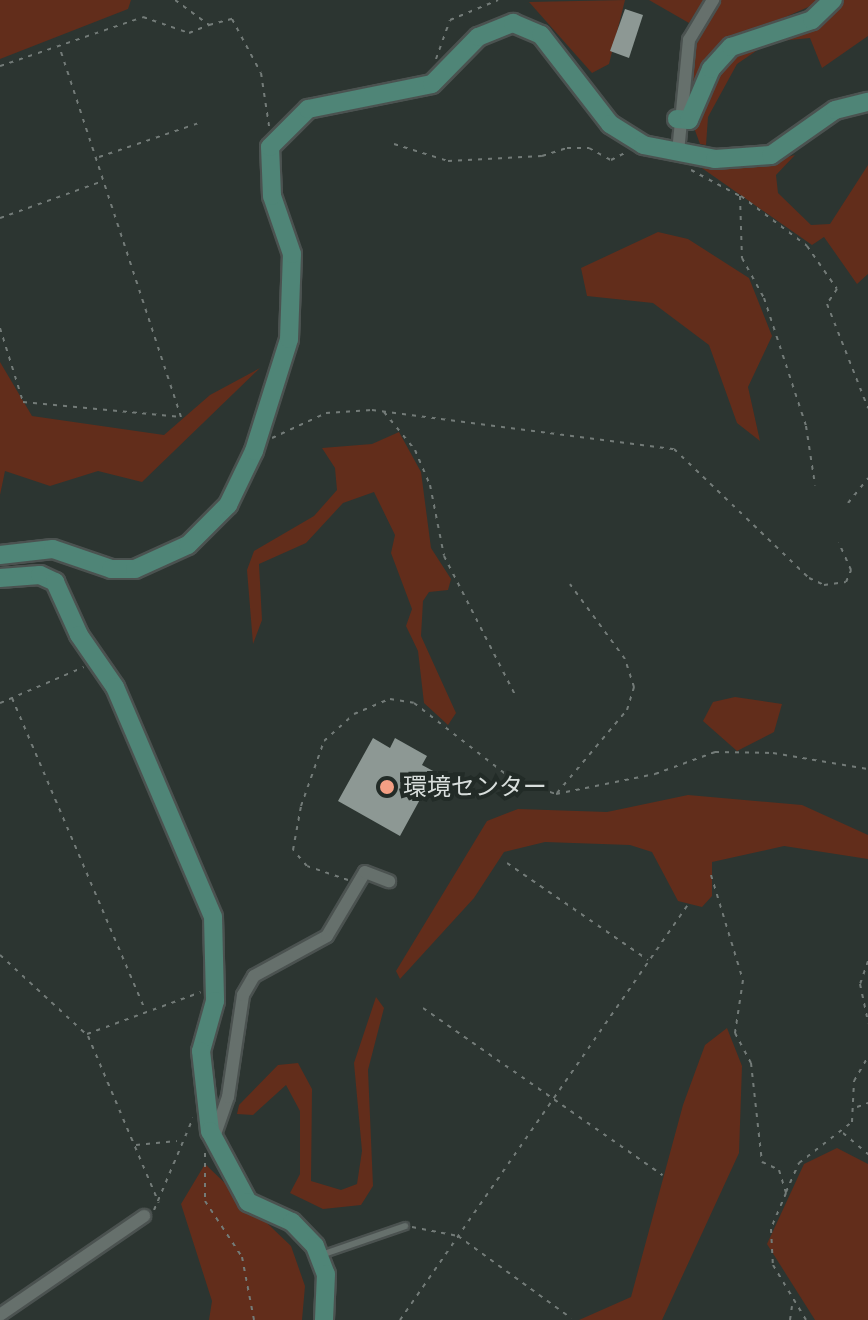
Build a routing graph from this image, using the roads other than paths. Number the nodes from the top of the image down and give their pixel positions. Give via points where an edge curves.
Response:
1 (713, 0) edge
2 (833, 0) edge
3 (868, 102) edge
4 (677, 119) junction
5 (681, 159) junction
6 (0, 555) edge
7 (0, 578) edge
8 (389, 881) dead end
9 (209, 1141) junction
10 (144, 1216) dead end
11 (405, 1226) road end
12 (321, 1255) junction
13 (0, 1315) edge
14 (324, 1320) edge

1 - 4 street via 689,40
2 - 4 street via 812,20 731,47 711,69 689,120
3 - 5 street via 835,110 771,155
4 - 5 street
5 - 6 street via 643,145 610,124 541,35 526,26 491,29 443,77 418,89 308,109 277,137 269,173 292,254 289,339 254,451 213,524 159,561 111,569 53,549
7 - 9 street via 40,575 55,582 96,662 112,680 213,917 216,987 201,1051
8 - 9 street via 365,872 327,936 270,966 243,995 228,1097
9 - 12 street via 248,1202 292,1222
10 - 13 street
11 - 12 lane
12 - 14 street

